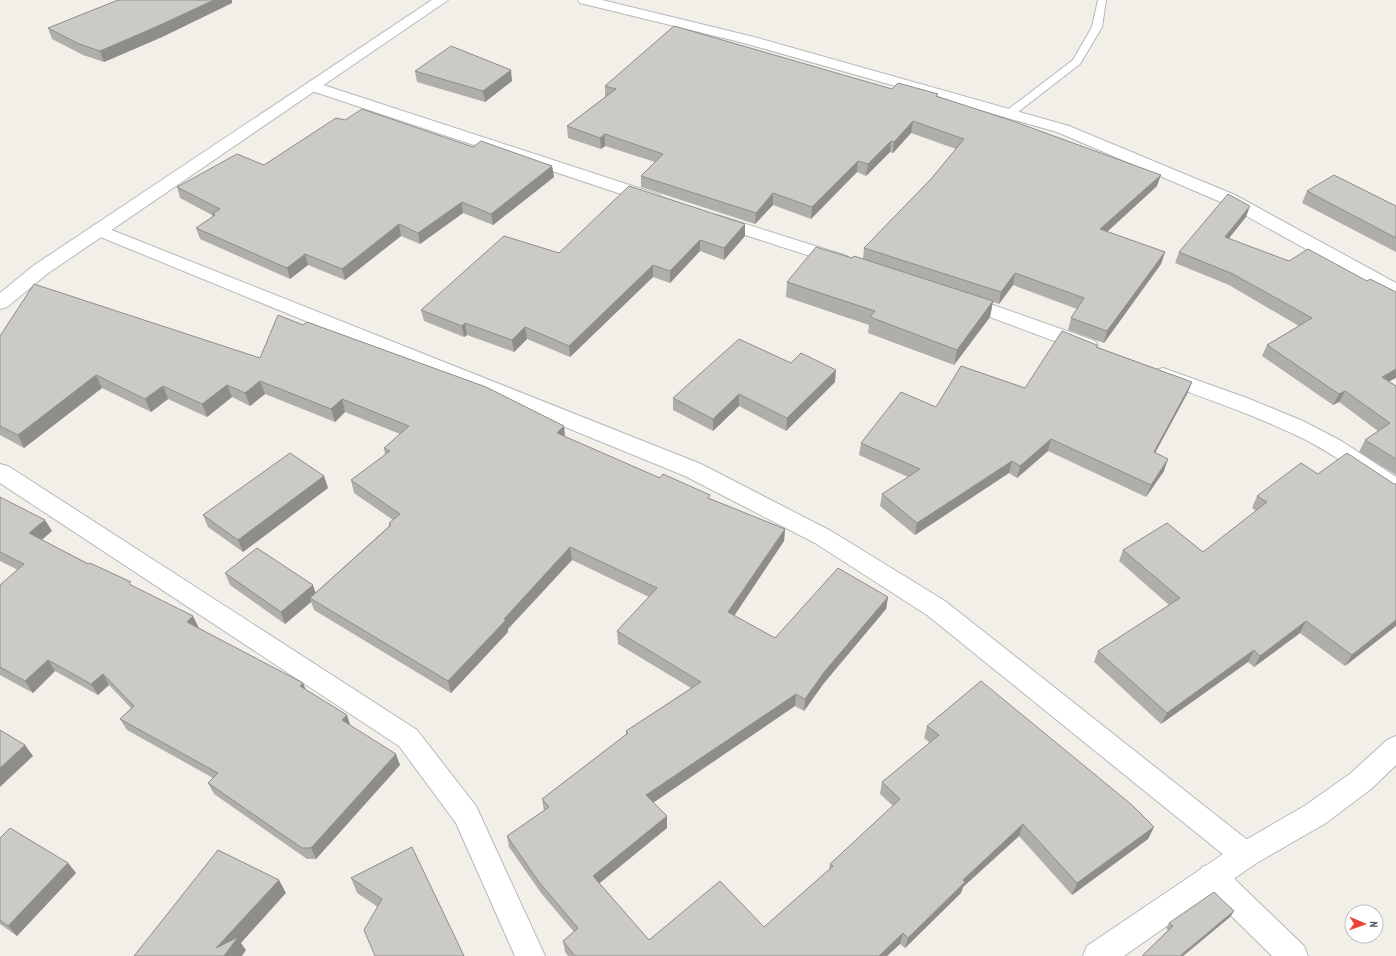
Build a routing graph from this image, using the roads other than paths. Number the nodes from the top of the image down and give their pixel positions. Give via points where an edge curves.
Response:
1 (441, 0) edge
2 (585, 0) edge
3 (1102, 0) edge
4 (314, 87) junction
5 (1010, 113) junction
6 (670, 204) edge
7 (700, 214) edge
8 (99, 230) junction
9 (859, 266) edge
10 (1396, 291) edge
11 (943, 294) edge
12 (0, 304) edge
13 (1105, 353) edge
14 (1149, 369) edge
15 (0, 472) edge
16 (1396, 488) edge
17 (1396, 748) edge
18 (1245, 856) junction
19 (1212, 877) junction
20 (530, 956) edge
21 (1098, 956) edge
22 (1293, 956) edge

1 - 4 street
2 - 5 street via 749,40
3 - 5 lane via 1097,27 1077,62
4 - 6 street
4 - 8 street
5 - 10 street via 1063,129 1229,199
7 - 9 street
8 - 12 street via 40,270
8 - 18 street via 693,470 823,537 936,608
11 - 13 street via 996,311
14 - 16 street via 1273,416 1315,436
15 - 20 street via 408,738 466,815
17 - 18 street via 1361,781 1316,814
18 - 19 street
19 - 21 street
19 - 22 street

